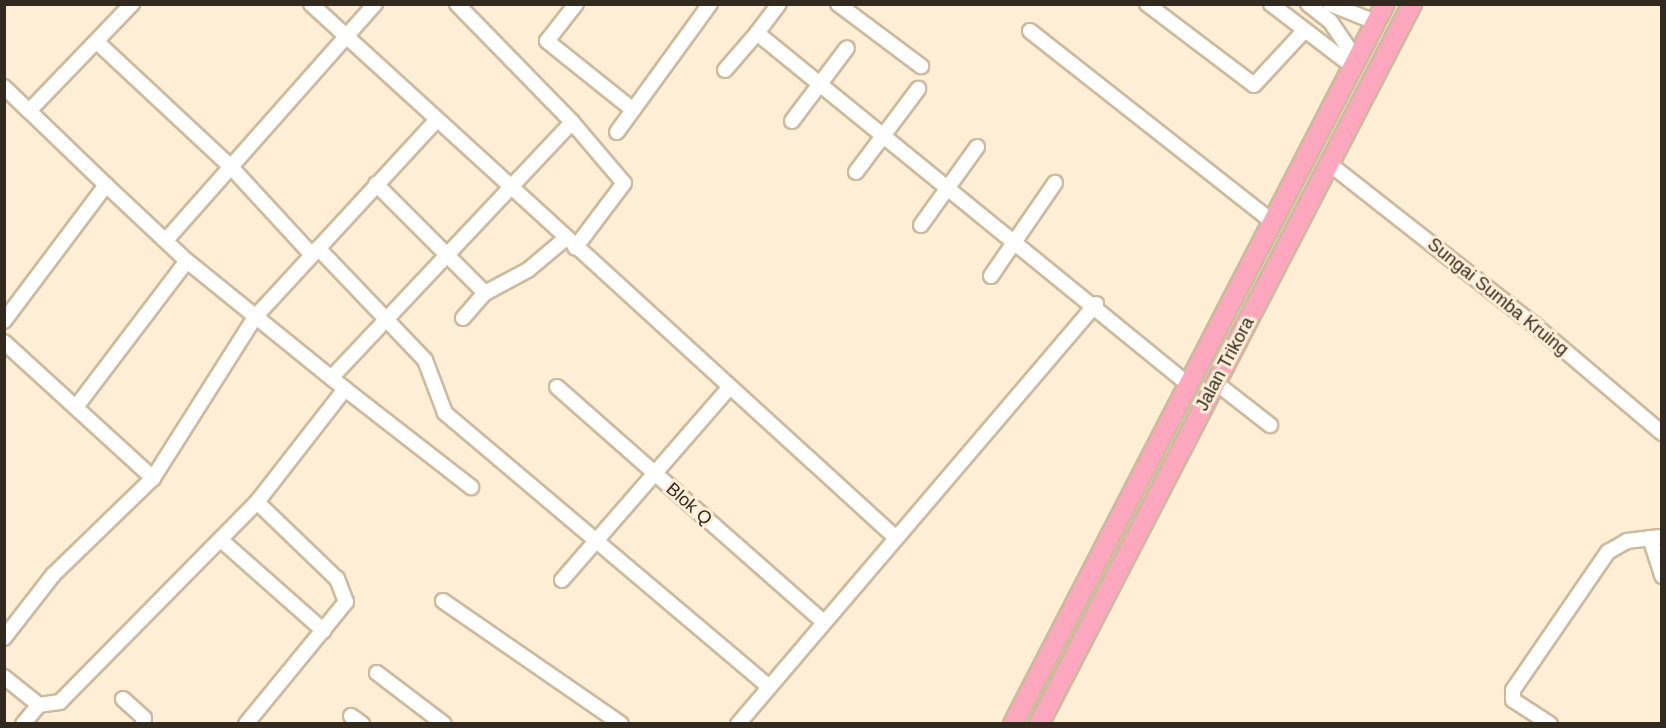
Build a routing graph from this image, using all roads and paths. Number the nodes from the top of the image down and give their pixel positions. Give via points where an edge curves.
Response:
1 (132, 4) edge
2 (311, 4) edge
3 (375, 4) edge
4 (457, 4) edge
5 (576, 4) edge
6 (710, 4) edge
7 (779, 4) edge
8 (838, 4) edge
9 (1148, 4) edge
10 (1271, 4) edge
11 (1308, 4) edge
12 (1385, 4) edge
13 (1412, 4) edge
14 (1333, 12) edge
15 (1375, 22) junction
16 (1030, 31) dead end
17 (1304, 31) junction
18 (757, 33) junction
19 (346, 36) junction
20 (98, 43) junction
21 (847, 48) dead end
22 (1354, 63) junction
23 (921, 66) dead end
24 (724, 70) dead end
25 (816, 86) junction
26 (4, 87) edge
27 (918, 88) dead end
28 (633, 110) junction
29 (29, 111) junction
30 (792, 121) dead end
31 (435, 122) junction
32 (572, 122) junction
33 (617, 132) dead end
34 (883, 138) junction
35 (977, 147) dead end
36 (1331, 165) junction
37 (231, 167) junction
38 (856, 172) dead end
39 (1055, 183) dead end
40 (106, 184) junction
41 (376, 184) junction
42 (508, 188) junction
43 (946, 188) junction
44 (1273, 222) junction
45 (921, 225) dead end
46 (167, 239) junction
47 (1015, 242) junction
48 (570, 243) junction
49 (315, 251) junction
50 (445, 256) junction
51 (187, 261) junction
52 (991, 276) dead end
53 (485, 293) junction
54 (1096, 304) junction
55 (255, 316) junction
56 (385, 318) junction
57 (463, 318) dead end
58 (4, 321) edge
59 (4, 342) edge
60 (332, 378) junction
61 (1215, 382) junction
62 (1189, 385) junction
63 (557, 387) dead end
64 (729, 388) junction
65 (345, 389) junction
66 (76, 407) junction
67 (1270, 425) dead end
68 (1662, 433) edge
69 (655, 474) junction
70 (153, 477) junction
71 (471, 488) dead end
72 (258, 502) junction
73 (895, 537) junction
74 (1656, 537) edge
75 (221, 540) junction
76 (593, 543) junction
77 (1662, 576) edge
78 (562, 580) dead end
79 (443, 601) dead end
80 (822, 621) junction
81 (324, 632) junction
82 (4, 638) edge
83 (377, 673) dead end
84 (4, 677) edge
85 (1034, 684) junction
86 (767, 685) junction
87 (1056, 689) junction
88 (123, 699) dead end
89 (39, 705) junction
90 (23, 723) edge
91 (143, 723) edge
92 (246, 723) edge
93 (444, 723) edge
94 (621, 723) edge
95 (740, 723) edge
96 (1013, 723) edge
97 (1039, 723) edge
98 (1550, 723) edge

1 - 20 street
2 - 19 street
3 - 19 street
4 - 32 street
5 - 28 street via 547,41
6 - 28 street
7 - 18 street
8 - 23 street
9 - 17 street via 1254,85
10 - 17 street
11 - 14 street
12 - 15 main road, Jalan Trikora
13 - 36 main road, Jalan Trikora
14 - 15 street
14 - 22 street
15 - 22 main road, Jalan Trikora
16 - 44 street
17 - 22 street
18 - 24 street
18 - 25 street
19 - 31 street
19 - 37 street
20 - 29 street
20 - 37 street
21 - 25 street
22 - 44 main road, Jalan Trikora
25 - 30 street
25 - 34 street
26 - 29 street
27 - 34 street
28 - 33 street
29 - 40 street
31 - 41 street
31 - 42 street
32 - 42 street
32 - 48 street via 624,183
34 - 38 street
34 - 43 street
35 - 43 street
36 - 61 main road, Jalan Trikora
36 - 68 street, Sungai Sumba Kruing via 1538,327
37 - 46 street
37 - 49 street
39 - 47 street
40 - 46 street
40 - 58 street
41 - 49 street
41 - 50 street
42 - 48 street
42 - 50 street
43 - 45 street
43 - 47 street
44 - 62 main road, Jalan Trikora
46 - 51 street
47 - 52 street
47 - 54 street
48 - 53 street
48 - 64 street
49 - 55 street
49 - 56 street
50 - 53 street
50 - 56 street
51 - 55 street
51 - 66 street
53 - 57 street
54 - 62 street
54 - 73 street
55 - 60 street
55 - 70 street
56 - 60 street
56 - 76 street via 425,360 440,407
59 - 66 street
60 - 65 street
61 - 67 street
61 - 87 main road, Jalan Trikora
62 - 85 main road, Jalan Trikora
63 - 69 street, Blok Q
64 - 69 street
64 - 73 street
65 - 71 street
65 - 72 street
66 - 70 street
69 - 76 street
69 - 80 street, Blok Q
70 - 82 street via 53,575
72 - 75 street
72 - 81 street via 346,591 346,602
73 - 80 street
74 - 77 street
74 - 98 street via 1627,541 1608,552 1513,690 1513,700
75 - 81 street
75 - 89 street via 106,650 100,667 54,705
76 - 78 street
76 - 86 street
79 - 94 street
80 - 86 street
81 - 92 street
83 - 93 street
84 - 89 street
85 - 87 main road via 1044,693
85 - 96 main road, Jalan Trikora
86 - 95 street
87 - 97 main road, Jalan Trikora
88 - 91 street via 144,718
89 - 90 street

